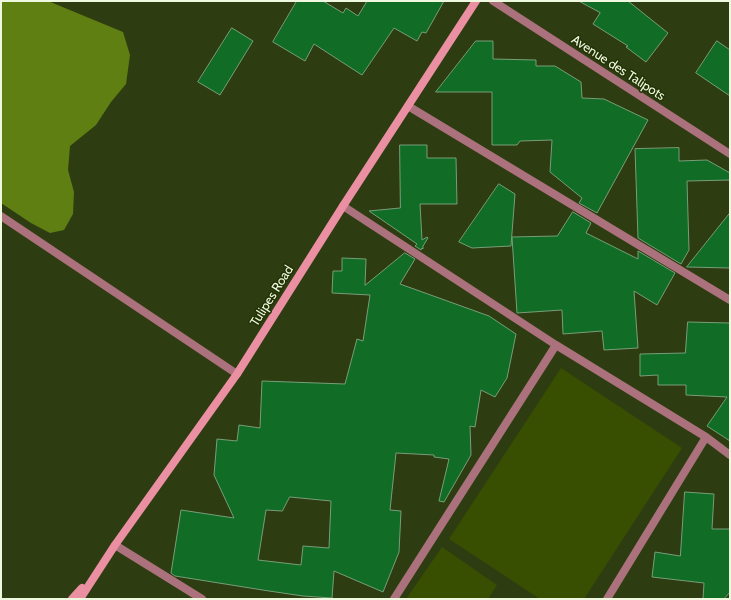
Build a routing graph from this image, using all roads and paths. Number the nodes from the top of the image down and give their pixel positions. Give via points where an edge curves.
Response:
1 (476, 1) edge
2 (493, 1) edge
3 (408, 106) junction
4 (730, 154) edge
5 (343, 206) junction
6 (1, 216) edge
7 (730, 300) edge
8 (556, 345) junction
9 (237, 374) junction
10 (706, 437) junction
11 (730, 455) edge
12 (115, 545) junction
13 (99, 569) junction
14 (72, 599) edge
15 (80, 599) edge
16 (202, 599) edge
17 (394, 599) edge
18 (607, 599) edge

1 - 3 main road, Tulipes Road
2 - 4 street, Avenue des Talipots
3 - 5 main road, Tulipes Road
3 - 7 street
5 - 8 street
5 - 9 main road, Tulipes Road
6 - 9 street
8 - 10 street
8 - 17 street
9 - 12 main road, Tulipes Road
10 - 11 street
10 - 18 street
12 - 13 main road, Tulipes Road
12 - 16 street
13 - 14 main road
13 - 15 main road, Tulipes Road

